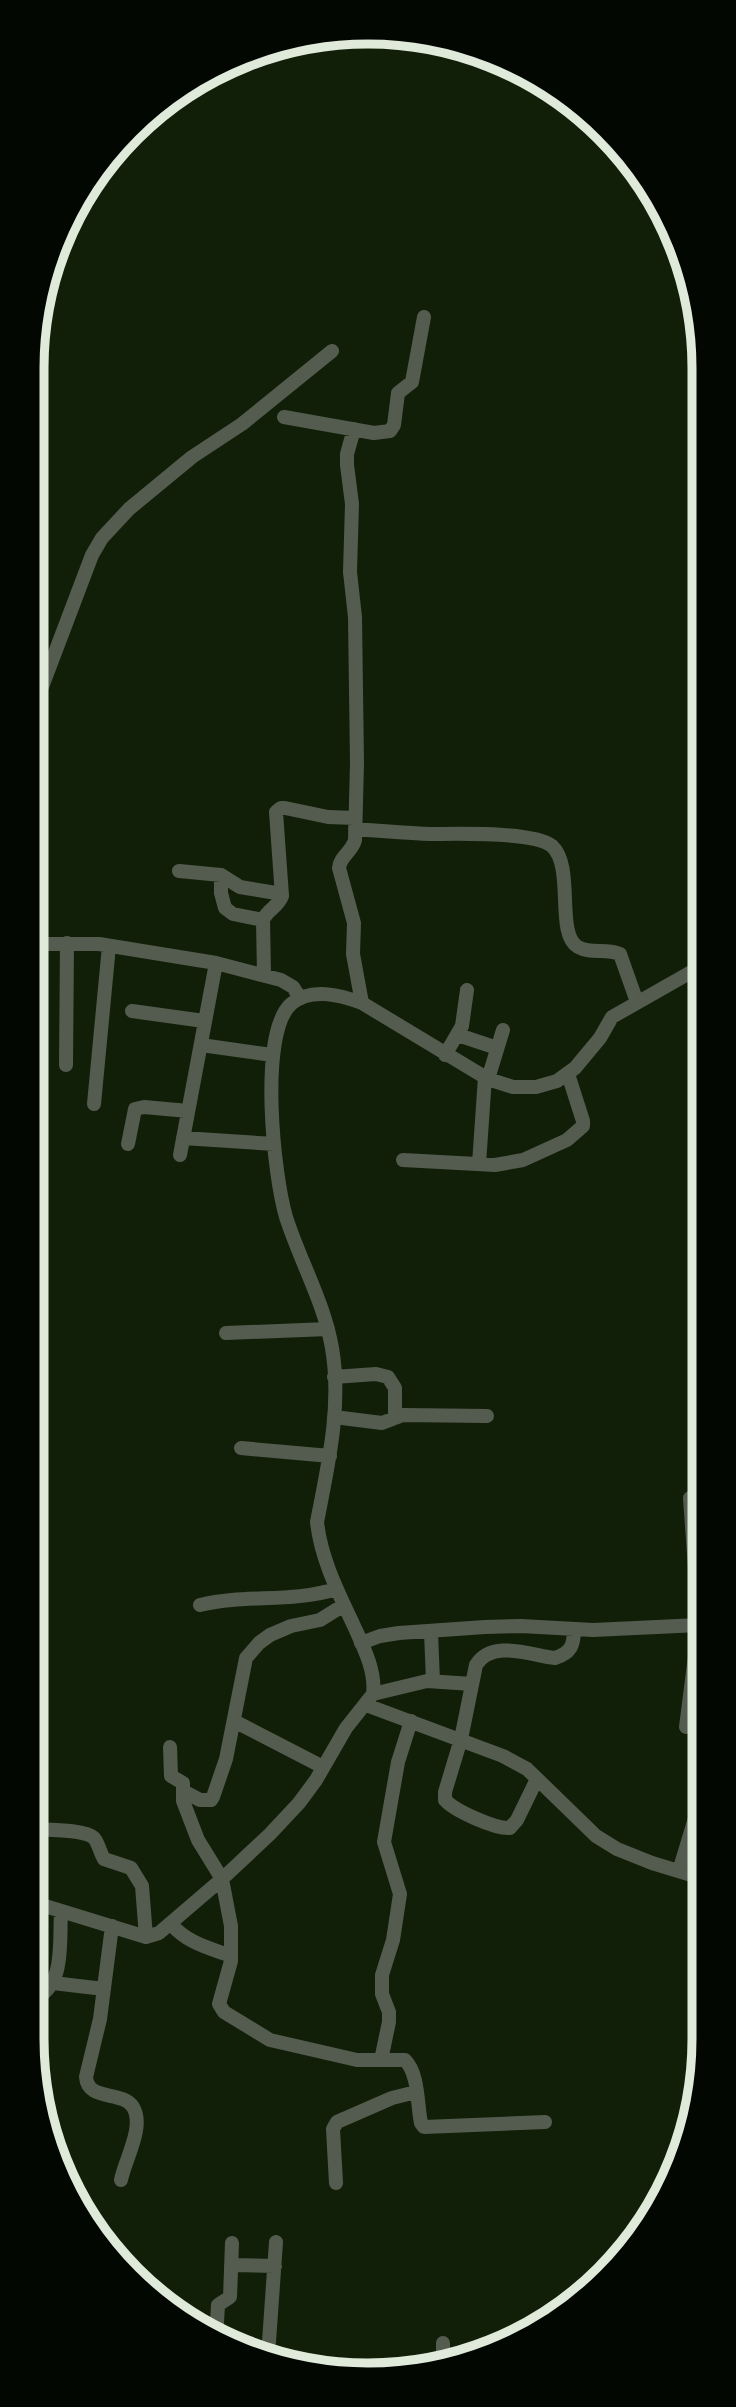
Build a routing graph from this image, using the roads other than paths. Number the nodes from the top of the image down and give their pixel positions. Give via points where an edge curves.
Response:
1 (424, 317) dead end
2 (332, 351) dead end
3 (284, 418) dead end
4 (354, 429) junction
5 (44, 682) edge
6 (355, 824) junction
7 (179, 871) dead end
8 (221, 875) junction
9 (282, 894) junction
10 (264, 920) junction
11 (67, 943) junction
12 (44, 944) edge
13 (109, 946) junction
14 (216, 963) junction
15 (692, 971) edge
16 (264, 974) junction
17 (467, 990) dead end
18 (300, 998) junction
19 (637, 1002) junction
20 (362, 1003) junction
21 (132, 1011) dead end
22 (204, 1021) junction
23 (503, 1030) dead end
24 (458, 1035) junction
25 (201, 1045) junction
26 (497, 1048) junction
27 (272, 1055) junction
28 (445, 1055) junction
29 (66, 1065) dead end
30 (568, 1074) junction
31 (487, 1078) junction
32 (94, 1104) dead end
33 (188, 1111) junction
34 (183, 1138) junction
35 (128, 1144) dead end
36 (274, 1144) junction
37 (180, 1155) dead end
38 (403, 1160) dead end
39 (480, 1164) junction
40 (328, 1329) junction
41 (226, 1333) dead end
42 (334, 1377) junction
43 (487, 1416) dead end
44 (334, 1417) junction
45 (394, 1418) junction
46 (241, 1448) dead end
47 (330, 1456) junction
48 (690, 1498) dead end
49 (692, 1526) edge
50 (338, 1590) junction
51 (200, 1605) dead end
52 (344, 1605) junction
53 (692, 1625) edge
54 (485, 1628) junction
55 (574, 1629) junction
56 (431, 1632) junction
57 (361, 1643) junction
58 (488, 1653) junction
59 (692, 1680) edge
60 (433, 1681) junction
61 (472, 1684) junction
62 (370, 1700) junction
63 (234, 1721) junction
64 (411, 1721) junction
65 (686, 1727) dead end
66 (461, 1739) junction
67 (170, 1747) dead end
68 (323, 1767) junction
69 (537, 1779) junction
70 (183, 1791) junction
71 (692, 1828) edge
72 (44, 1830) edge
73 (679, 1871) junction
74 (692, 1875) edge
75 (222, 1879) junction
76 (44, 1907) edge
77 (61, 1913) junction
78 (171, 1924) junction
79 (112, 1926) junction
80 (146, 1937) junction
81 (231, 1956) junction
82 (53, 1983) junction
83 (104, 1989) junction
84 (44, 1994) edge
85 (381, 2060) junction
86 (416, 2092) junction
87 (545, 2122) dead end
88 (121, 2180) dead end
89 (336, 2183) dead end
90 (276, 2242) dead end
91 (232, 2243) dead end
92 (231, 2265) junction
93 (275, 2266) junction
94 (217, 2326) edge
95 (443, 2343) dead end
96 (269, 2347) edge
97 (443, 2354) edge

1 - 4 street via 412,382 398,393 393,429 378,433
2 - 5 street via 242,424 192,457 102,538
3 - 4 street
4 - 6 street via 347,454 355,617
6 - 9 street via 278,810 275,822
6 - 19 street via 536,839 551,845 564,873 574,943 581,949 620,954
6 - 20 street via 352,849 339,868 354,923 352,954
7 - 8 street
8 - 9 street via 240,887
8 - 10 street via 225,908
9 - 10 street
10 - 16 street
11 - 12 street
11 - 13 street
11 - 29 street
13 - 14 street
13 - 32 street
14 - 16 street
14 - 22 street
15 - 19 street
16 - 18 street via 293,987
17 - 24 street
18 - 20 street via 328,994
18 - 27 street via 285,1011
19 - 30 street via 612,1017
20 - 28 street
21 - 22 street
22 - 25 street
23 - 26 street
24 - 26 street
24 - 28 street
25 - 27 street
25 - 33 street
26 - 31 street
27 - 36 street
28 - 31 street
30 - 31 street via 536,1087 513,1087
30 - 39 street via 583,1121 578,1131 523,1160
31 - 39 street
33 - 34 street
33 - 35 street via 135,1109
34 - 36 street
34 - 37 street
36 - 40 street via 286,1217
38 - 39 street
40 - 41 street
40 - 42 street
42 - 44 street
42 - 45 street via 387,1377 395,1388
43 - 45 street
44 - 45 street via 382,1423
44 - 47 street
46 - 47 street
47 - 50 street via 317,1522 320,1546
48 - 49 street
50 - 51 street via 297,1598
50 - 52 street
52 - 57 street
52 - 63 street via 320,1620 278,1631 259,1643 244,1664
53 - 55 street
54 - 55 street
54 - 56 street
54 - 58 street
55 - 58 street via 569,1653 555,1658 509,1651
56 - 57 street via 380,1636
56 - 60 street
57 - 62 street via 373,1681
58 - 61 street via 476,1665
59 - 65 street
60 - 61 street
60 - 62 street
61 - 66 street
62 - 64 street
62 - 68 street via 346,1728
63 - 68 street
63 - 70 street via 211,1800
64 - 66 street
64 - 85 street via 398,1762 384,1842 400,1894 382,1975 389,2022
66 - 69 street via 503,1756
66 - 69 street via 445,1792 452,1806 510,1828
67 - 70 street via 171,1776 183,1783
68 - 75 street via 299,1803
69 - 73 street via 596,1836 617,1849
70 - 75 street via 198,1840
71 - 73 street
72 - 80 street via 90,1835 104,1859 131,1868 142,1886
73 - 74 street
75 - 78 street
75 - 81 street
76 - 77 street
77 - 79 street
77 - 82 street
78 - 80 street
78 - 81 street via 195,1943
79 - 80 street
79 - 83 street
81 - 85 street via 219,2004 224,2012 270,2040 358,2060
82 - 83 street
82 - 84 street
83 - 88 street via 86,2077 94,2091 123,2099 133,2107 136,2132
85 - 86 street via 405,2060
86 - 87 street via 424,2127
86 - 89 street via 334,2125
90 - 93 street
91 - 92 street
92 - 93 street
92 - 94 street via 230,2297 218,2305
93 - 96 street
95 - 97 street

